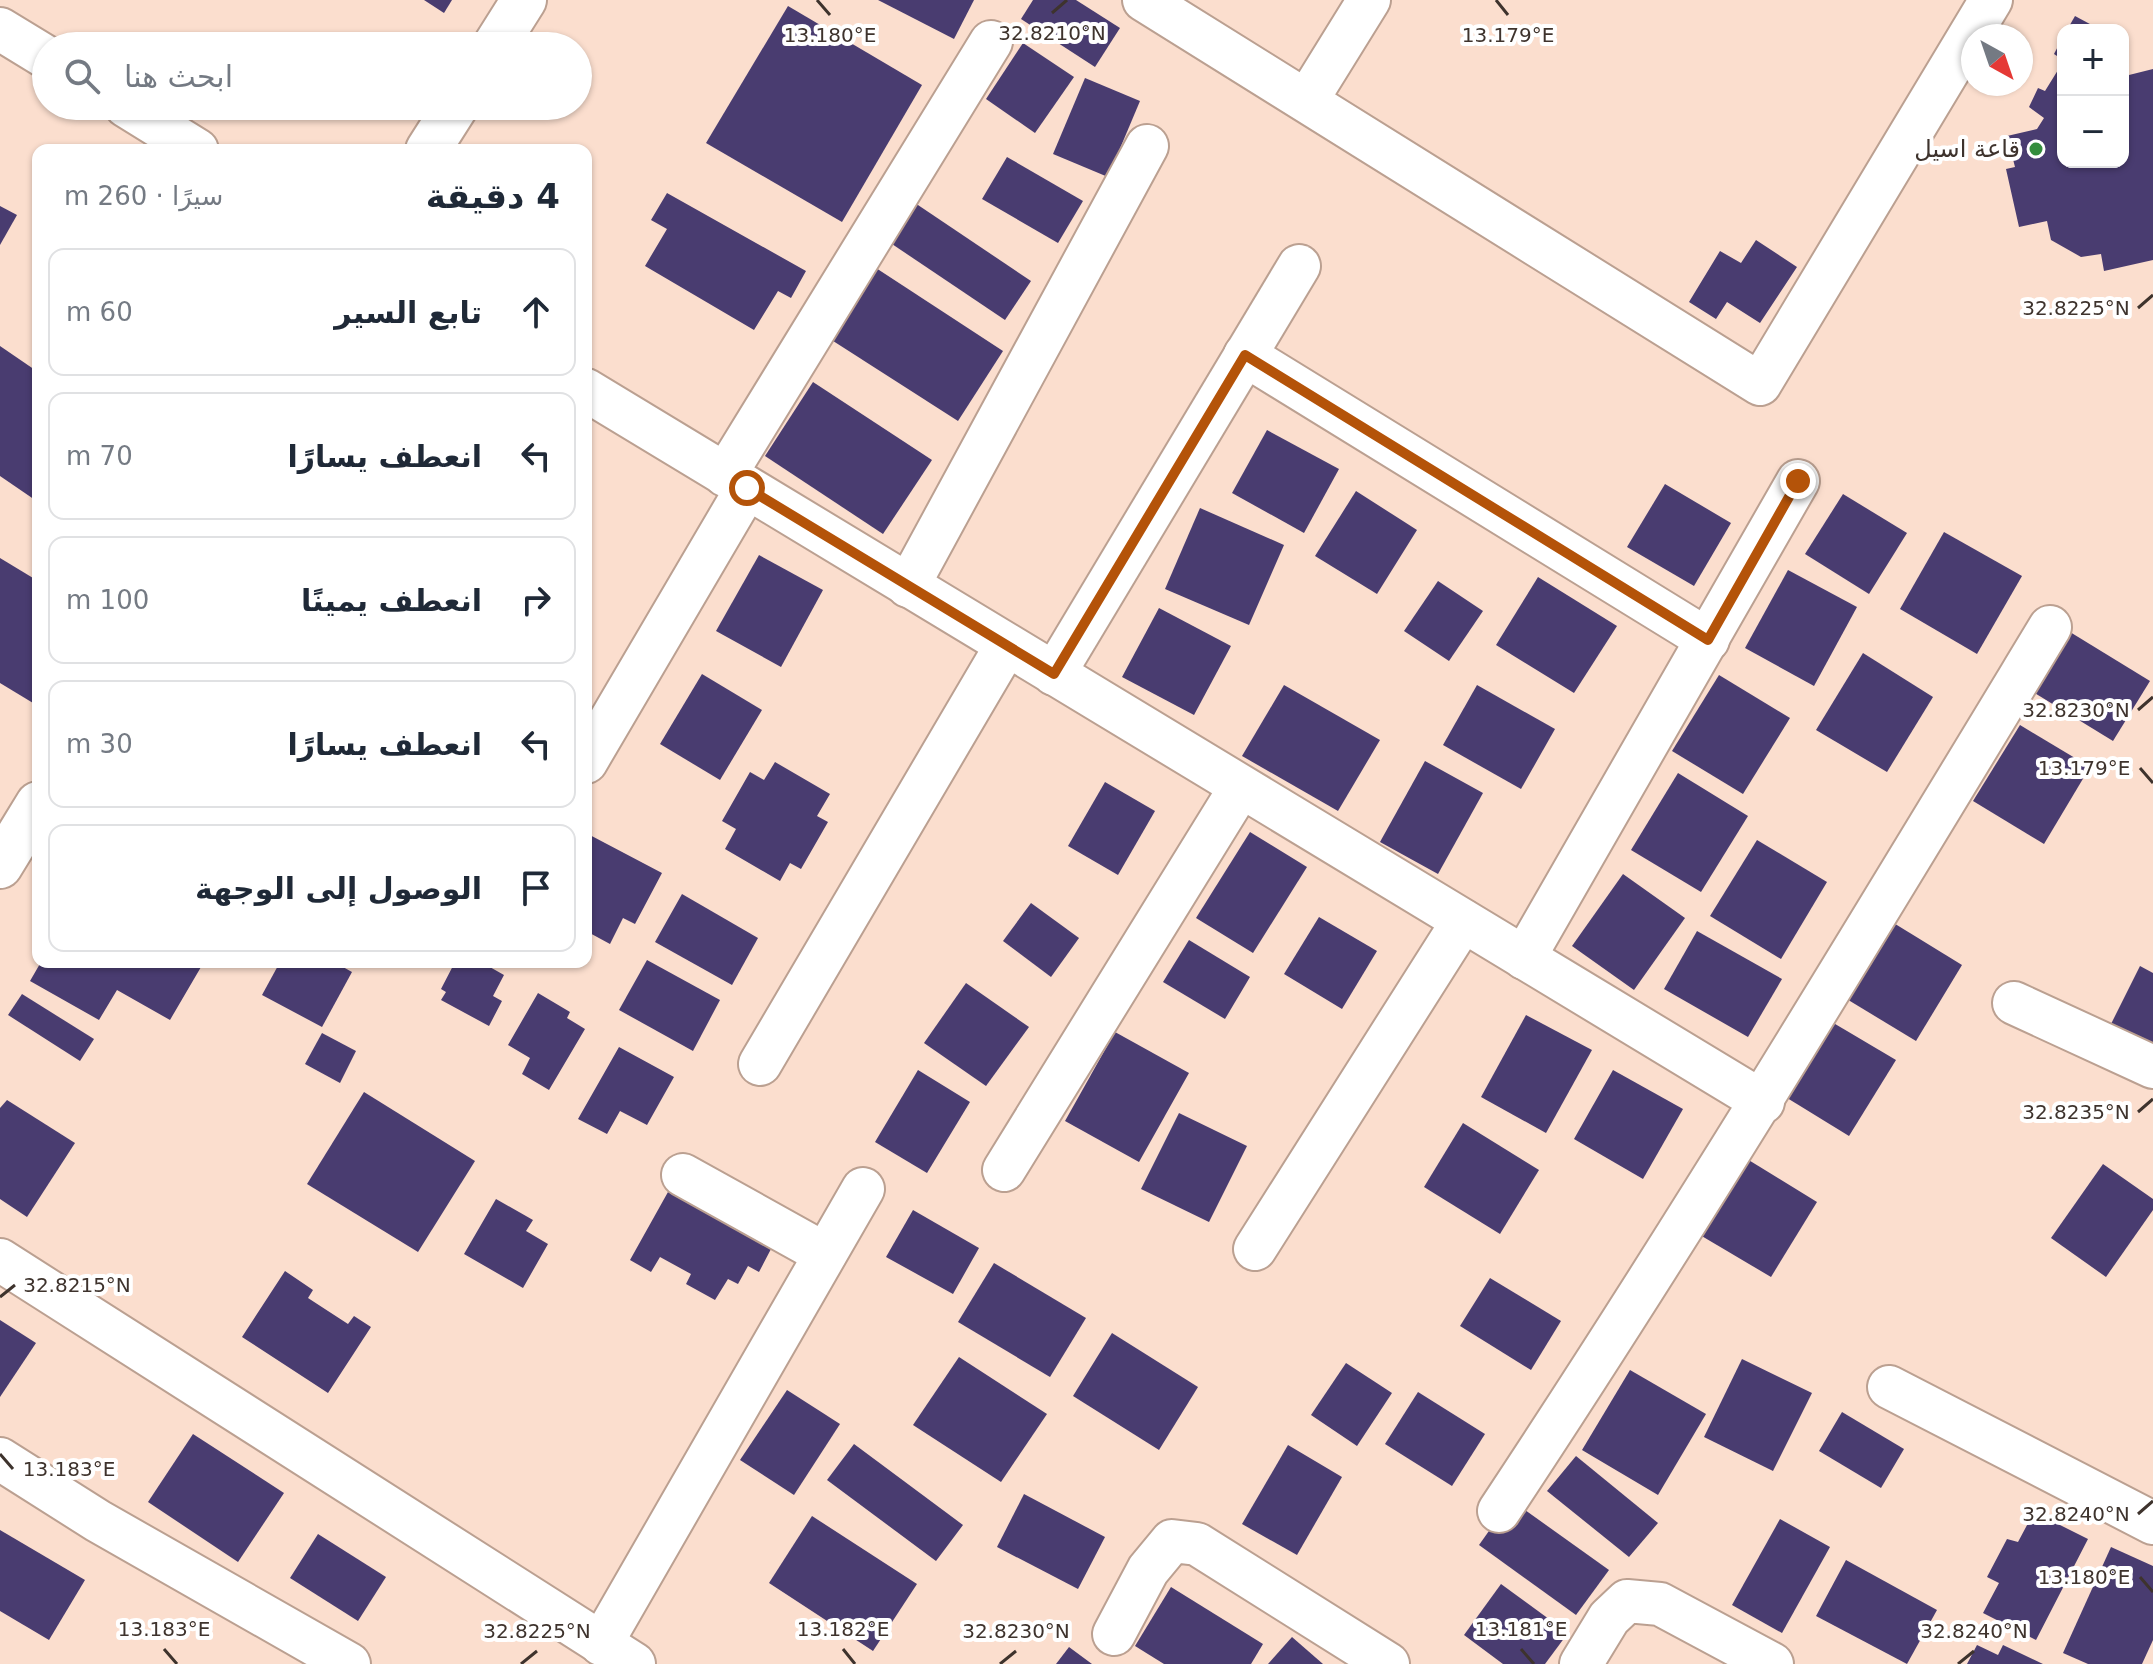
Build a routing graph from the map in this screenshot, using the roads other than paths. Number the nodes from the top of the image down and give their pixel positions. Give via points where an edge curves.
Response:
1 (524, 0) edge
2 (1144, 0) edge
3 (1369, 0) edge
4 (1991, 0) edge
5 (0, 29) edge
6 (504, 32) edge
7 (991, 42) dead end
8 (32, 48) edge
9 (1307, 100) junction
10 (149, 120) edge
11 (447, 120) edge
12 (187, 144) edge
13 (432, 144) edge
14 (1147, 146) dead end
15 (1299, 266) dead end
16 (1245, 355) junction
17 (592, 394) edge
18 (736, 481) junction
19 (1798, 481) dead end
20 (908, 586) junction
21 (2050, 627) dead end
22 (1708, 640) junction
23 (1006, 646) junction
24 (1054, 674) junction
25 (592, 751) edge
26 (1240, 788) junction
27 (32, 814) edge
28 (0, 866) edge
29 (1463, 921) junction
30 (1524, 958) junction
31 (2014, 1003) dead end
32 (760, 1064) dead end
33 (2153, 1067) edge
34 (1763, 1102) junction
35 (1004, 1170) dead end
36 (683, 1175) dead end
37 (863, 1189) dead end
38 (1255, 1249) dead end
39 (825, 1254) junction
40 (0, 1260) edge
41 (1889, 1387) dead end
42 (0, 1459) edge
43 (1499, 1511) dead end
44 (2153, 1523) edge
45 (1114, 1634) dead end
46 (618, 1654) edge
47 (349, 1664) edge
48 (1388, 1664) edge
49 (1581, 1664) edge
50 (1772, 1664) edge

1 - 6 street
2 - 9 street
3 - 9 street
4 - 9 street via 1760,384
5 - 8 street
7 - 18 street
10 - 12 street
11 - 13 street
14 - 20 street
15 - 16 street
16 - 22 street
16 - 24 street
17 - 18 street
18 - 20 street
18 - 25 street
19 - 22 street
20 - 23 street
21 - 34 street
22 - 30 street
23 - 24 street
23 - 32 street
24 - 26 street
26 - 29 street
26 - 35 street
27 - 28 street
29 - 30 street
29 - 38 street
30 - 34 street
31 - 33 street
34 - 43 street
36 - 39 street
37 - 39 street
39 - 46 street
40 - 46 street
41 - 44 street
42 - 47 street
45 - 48 street via 1148,1570 1172,1541 1197,1544
49 - 50 street via 1609,1618 1627,1601 1660,1604

